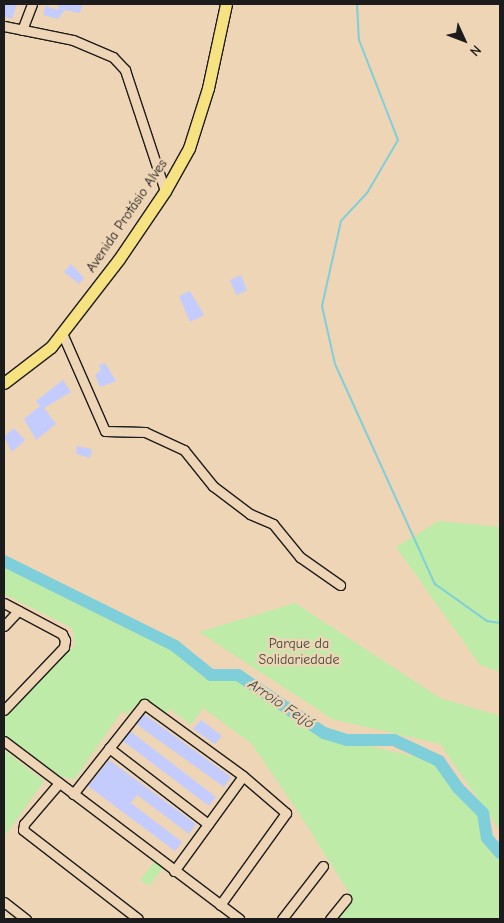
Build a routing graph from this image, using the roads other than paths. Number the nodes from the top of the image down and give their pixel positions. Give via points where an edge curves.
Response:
1 (32, 4) edge
2 (226, 4) edge
3 (4, 26) edge
4 (22, 30) junction
5 (165, 191) junction
6 (62, 333) junction
7 (51, 347) junction
8 (69, 352) junction
9 (4, 383) edge
10 (340, 585) dead end
11 (4, 603) edge
12 (18, 611) junction
13 (4, 626) edge
14 (4, 710) edge
15 (4, 741) edge
16 (109, 748) junction
17 (243, 776) junction
18 (59, 783) junction
19 (73, 794) junction
20 (208, 824) junction
21 (323, 866) dead end
22 (174, 871) junction
23 (346, 899) dead end
24 (4, 902) edge
25 (220, 905) junction
26 (26, 919) edge
27 (138, 919) edge
28 (239, 919) edge
29 (282, 919) edge
30 (330, 919) edge

1 - 4 street
2 - 5 main road, Avenida Protásio Alves via 208,88 189,148
3 - 4 street
4 - 5 street via 94,47 125,70
5 - 6 main road, Avenida Protásio Alves
6 - 7 main road, Avenida Protásio Alves
6 - 8 street
7 - 8 street
7 - 9 main road, Avenida Protásio Alves
8 - 10 street via 105,431 145,432 184,450 213,486 250,514 273,524 306,562
11 - 12 street
12 - 13 street
12 - 14 street via 62,634 65,640 64,647
15 - 18 street
16 - 17 street via 144,704
16 - 19 street
16 - 20 street
17 - 20 street
17 - 25 street via 286,813
18 - 19 street
18 - 27 street via 24,824 23,830
19 - 22 street
20 - 22 street
21 - 29 street
22 - 25 street
23 - 30 street
24 - 26 street
25 - 28 street

